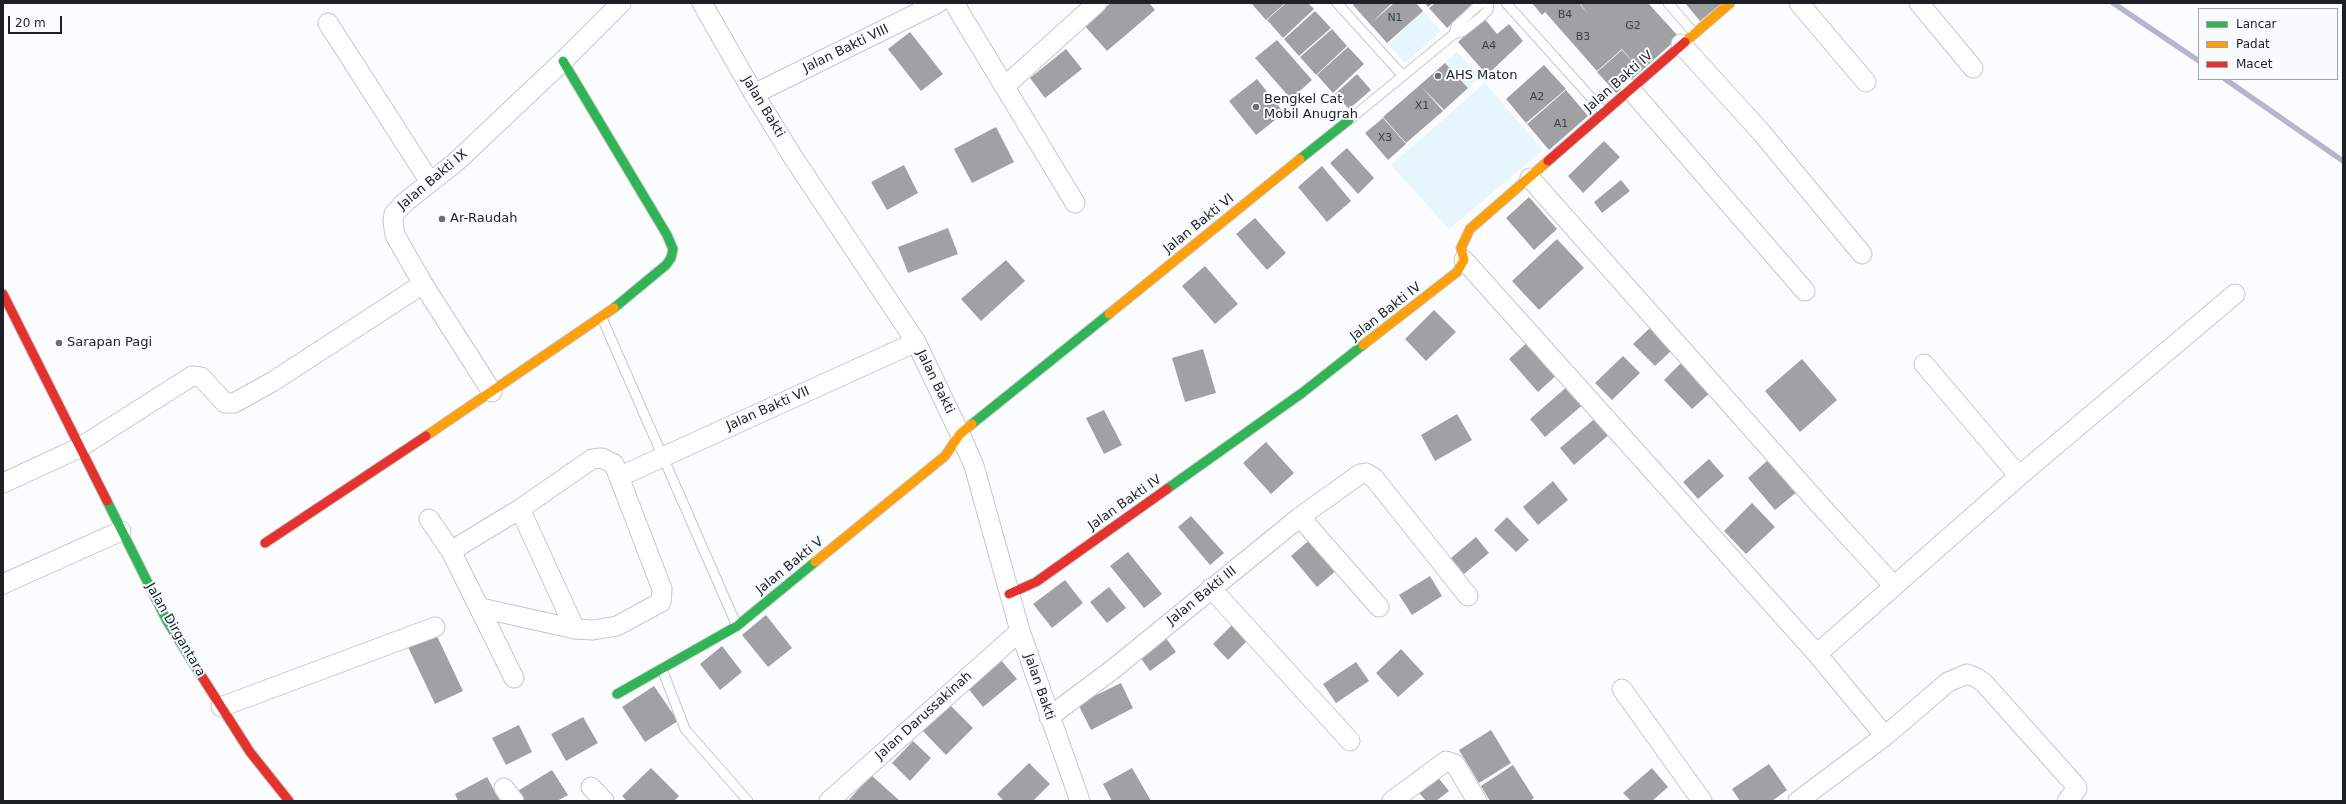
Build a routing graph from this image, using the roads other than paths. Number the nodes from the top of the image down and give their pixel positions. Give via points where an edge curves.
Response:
1 (621, 3) edge
2 (702, 3) edge
3 (938, 3) edge
4 (954, 3) edge
5 (1097, 3) edge
6 (1337, 3) edge
7 (1489, 3) edge
8 (1506, 3) edge
9 (1668, 3) edge
10 (1730, 3) edge
11 (1799, 3) edge
12 (1919, 3) edge
13 (328, 23) dead end
14 (1688, 39) junction
15 (563, 61) junction
16 (1973, 68) dead end
17 (1403, 76) junction
18 (1866, 82) dead end
19 (1005, 86) junction
20 (1630, 89) junction
21 (754, 94) junction
22 (1604, 112) junction
23 (1349, 120) joint
24 (1530, 178) junction
25 (430, 182) junction
26 (1075, 203) dead end
27 (1862, 254) dead end
28 (1464, 260) junction
29 (423, 284) junction
30 (1805, 291) dead end
31 (3, 294) edge
32 (2235, 294) dead end
33 (602, 318) junction
34 (916, 342) junction
35 (1924, 364) dead end
36 (492, 392) junction
37 (960, 434) junction
38 (79, 448) junction
39 (663, 457) junction
40 (621, 476) junction
41 (2019, 476) junction
42 (3, 482) edge
43 (520, 509) junction
44 (1300, 517) junction
45 (429, 519) dead end
46 (120, 531) junction
47 (265, 543) dead end
48 (451, 551) junction
49 (3, 584) edge
50 (1894, 586) junction
51 (1211, 588) junction
52 (1009, 594) junction
53 (1468, 596) dead end
54 (1379, 607) dead end
55 (481, 608) junction
56 (738, 626) junction
57 (435, 627) dead end
58 (575, 629) junction
59 (1020, 631) junction
60 (1817, 654) junction
61 (662, 669) junction
62 (514, 678) dead end
63 (1622, 689) dead end
64 (617, 694) dead end
65 (221, 707) junction
66 (1049, 717) junction
67 (1885, 736) junction
68 (1350, 741) dead end
69 (591, 787) dead end
70 (289, 801) edge
71 (604, 801) edge
72 (748, 801) edge
73 (829, 801) edge
74 (1080, 801) edge
75 (1392, 801) edge
76 (1477, 801) edge
77 (1702, 801) edge
78 (1798, 801) edge
79 (2066, 801) edge

1 - 15 street, Jalan Bakti IX
2 - 21 street, Jalan Bakti
3 - 21 street, Jalan Bakti VIII
4 - 19 street
5 - 19 street
6 - 17 lane
7 - 17 lane, Jalan Bakti VI via 1482,4 1468,14 1456,26 1454,34
8 - 22 lane
9 - 14 lane
10 - 14 street, Jalan Bakti IV
11 - 18 street
12 - 16 street
13 - 25 street
14 - 20 street, Jalan Bakti IV
14 - 27 street
15 - 25 street, Jalan Bakti IX via 456,162
15 - 33 street via 673,249 672,258 666,265
17 - 23 lane, Jalan Bakti VI
19 - 26 street
20 - 22 street, Jalan Bakti IV
20 - 30 street
21 - 34 street, Jalan Bakti
22 - 24 street, Jalan Bakti IV
23 - 37 street, Jalan Bakti VI
24 - 28 street, Jalan Bakti IV via 1470,229 1461,248
24 - 50 street
25 - 29 street, Jalan Bakti IX via 397,210 393,221 395,235
28 - 52 street, Jalan Bakti IV via 1457,272 1302,393 1036,582
28 - 60 street
29 - 36 street, Jalan Bakti IX
29 - 38 street via 272,382 234,403 223,402 201,377 194,375
31 - 38 street, Jalan Dirgantara
32 - 41 street
33 - 36 street
33 - 39 lane
34 - 37 street, Jalan Bakti
34 - 39 street, Jalan Bakti VII
35 - 41 street
36 - 47 street
37 - 52 street, Jalan Bakti via 974,466
37 - 56 street, Jalan Bakti V via 945,456
38 - 42 street
38 - 46 street, Jalan Dirgantara
39 - 40 street, Jalan Bakti VII
39 - 56 lane
40 - 43 street via 610,461 602,458 592,459
40 - 58 street via 662,589 662,599 655,607 617,626 605,629
41 - 50 street
43 - 48 street
43 - 58 street
44 - 51 street, Jalan Bakti III
44 - 53 street, Jalan Bakti III via 1355,476 1366,473 1374,478
44 - 54 street
45 - 48 street
46 - 49 street
46 - 65 street, Jalan Dirgantara via 166,621
48 - 55 street
50 - 60 street
51 - 66 street, Jalan Bakti III via 1112,670
51 - 68 street
52 - 59 street, Jalan Bakti
55 - 58 street
55 - 62 street
56 - 61 street, Jalan Bakti V
57 - 65 street
59 - 66 street, Jalan Bakti
59 - 73 street, Jalan Darussakinah
60 - 67 street
61 - 64 street, Jalan Bakti V
61 - 72 lane via 685,729
63 - 77 street
65 - 70 street, Jalan Dirgantara via 250,752
66 - 74 street, Jalan Bakti
67 - 78 street
67 - 79 street via 1948,682 1962,675 1972,675 1984,683 2076,786 2077,789
69 - 71 street
75 - 76 street via 1446,761 1455,764

